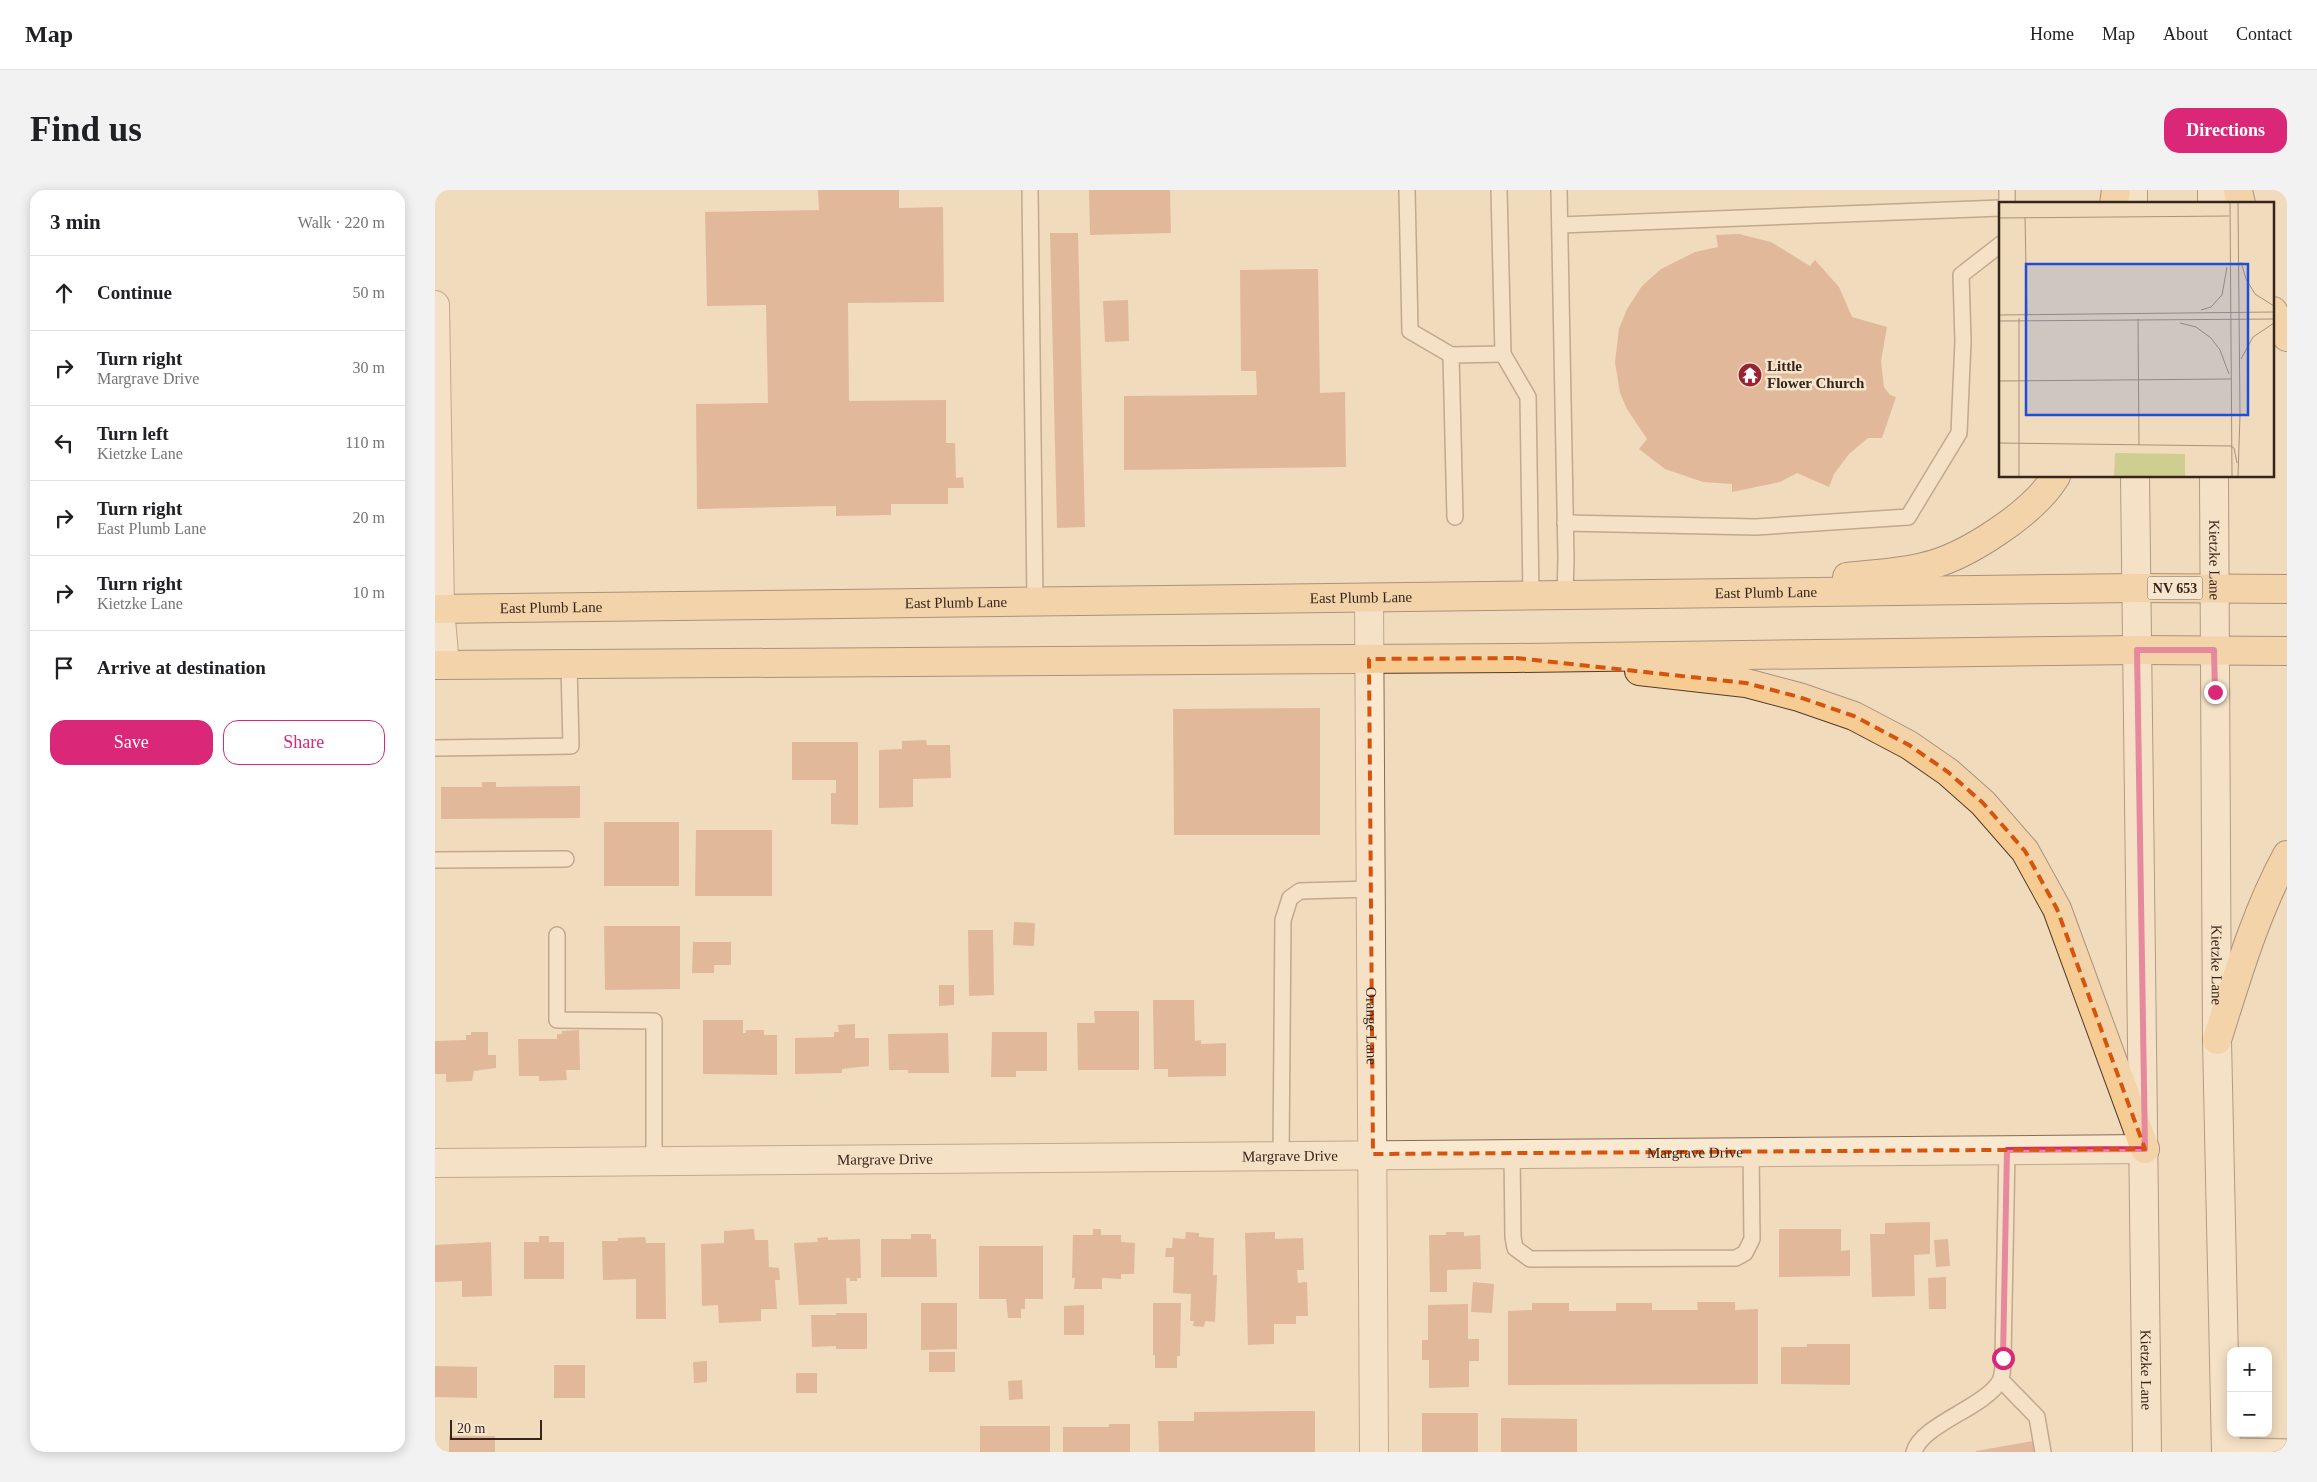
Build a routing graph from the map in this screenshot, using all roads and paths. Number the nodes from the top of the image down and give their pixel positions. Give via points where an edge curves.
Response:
1 (1030, 190) edge
2 (1407, 190) edge
3 (1499, 190) edge
4 (1559, 190) edge
5 (1999, 208) edge
6 (1560, 225) junction
7 (1999, 246) edge
8 (435, 306) edge
9 (2275, 315) edge
10 (2287, 336) edge
11 (1503, 354) junction
12 (1451, 355) junction
13 (2055, 478) edge
14 (2135, 478) edge
15 (2214, 478) edge
16 (1455, 517) dead end
17 (1565, 523) junction
18 (2136, 588) junction
19 (2214, 589) junction
20 (2287, 589) edge
21 (1683, 595) junction
22 (1531, 596) junction
23 (1565, 596) junction
24 (1369, 598) junction
25 (1035, 602) junction
26 (438, 609) edge
27 (2137, 650) junction
28 (2214, 650) junction
29 (2287, 651) edge
30 (1516, 658) junction
31 (1369, 659) junction
32 (440, 665) edge
33 (569, 665) junction
34 (435, 748) edge
35 (2287, 855) edge
36 (435, 860) edge
37 (566, 860) dead end
38 (1371, 889) junction
39 (557, 935) dead end
40 (2217, 1040) junction
41 (2145, 1149) junction
42 (2007, 1150) junction
43 (1751, 1151) junction
44 (1512, 1153) junction
45 (1373, 1154) junction
46 (1281, 1155) junction
47 (654, 1161) junction
48 (435, 1163) edge
49 (2001, 1380) junction
50 (2287, 1447) edge
51 (2227, 1449) edge
52 (1374, 1452) edge
53 (1914, 1452) edge
54 (2043, 1452) edge
55 (2147, 1452) edge

1 - 25 lane
2 - 12 lane via 1410,331
3 - 11 lane
4 - 6 lane
5 - 6 lane
6 - 17 lane
7 - 17 lane via 1961,275 1963,341 1959,433 1908,517 1756,527
8 - 26 street
9 - 10 main road
11 - 12 lane
11 - 22 lane via 1528,397
12 - 16 lane
13 - 21 main road via 2021,515 1979,545 1924,567
14 - 18 street, Kietzke Lane
15 - 19 street, Kietzke Lane
17 - 23 lane
18 - 19 main road, East Plumb Lane / NV 653
18 - 21 main road, East Plumb Lane
18 - 27 street, Kietzke Lane
19 - 20 main road, East Plumb Lane / NV 653
19 - 28 street, Kietzke Lane
21 - 23 main road, East Plumb Lane
22 - 23 main road, East Plumb Lane
22 - 24 main road, East Plumb Lane
24 - 25 main road, East Plumb Lane
24 - 31 street, Orange Lane
25 - 26 main road, East Plumb Lane
26 - 32 street
27 - 28 main road
27 - 30 main road
27 - 41 street, Kietzke Lane
28 - 29 main road
28 - 40 street, Kietzke Lane
30 - 31 main road
30 - 41 main road via 1746,683 1799,696 1854,716 1909,745 1948,772 1983,803 2025,851 2057,908
31 - 33 main road
31 - 38 street, Orange Lane
32 - 33 main road
33 - 34 lane via 571,746
35 - 40 main road via 2252,929
36 - 37 lane
38 - 45 street, Orange Lane
38 - 46 lane via 1300,891 1290,898 1283,920
39 - 47 lane via 557,1020 654,1021
40 - 51 street, Kietzke Lane
41 - 42 street, Margrave Drive
41 - 55 street, Kietzke Lane
42 - 43 street, Margrave Drive
42 - 49 lane
43 - 44 street, Margrave Drive
43 - 44 lane via 1753,1238 1745,1253 1736,1258 1530,1259 1515,1248 1513,1237
44 - 45 street, Margrave Drive
45 - 46 street, Margrave Drive
45 - 52 street, Orange Lane
46 - 47 street, Margrave Drive
47 - 48 street, Margrave Drive
49 - 53 lane via 1988,1394 1931,1432
49 - 54 lane via 2037,1417
50 - 51 lane

